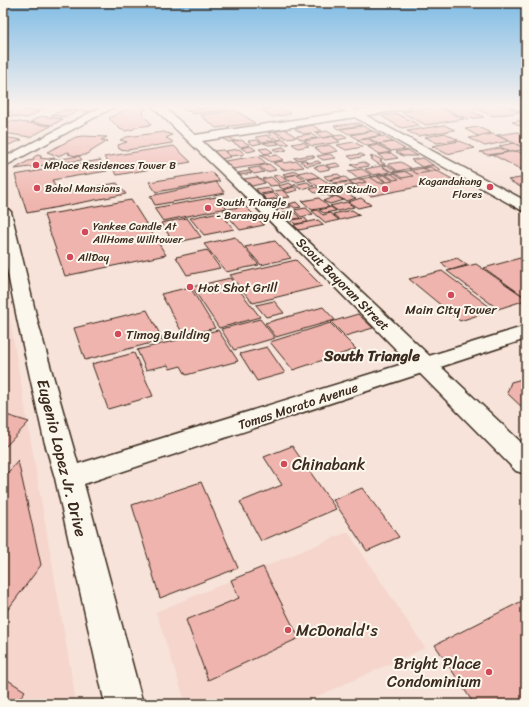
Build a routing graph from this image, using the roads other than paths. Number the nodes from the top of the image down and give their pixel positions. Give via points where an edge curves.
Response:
1 (48, 139) edge
2 (192, 139) edge
3 (401, 139) edge
4 (3, 162) edge
5 (526, 207) edge
6 (3, 212) edge
7 (526, 332) edge
8 (424, 364) junction
9 (526, 464) edge
10 (70, 478) junction
11 (124, 704) edge

1 - 4 street
2 - 8 street, Scout Bayoran Street
3 - 5 street
6 - 10 street, Eugenio Lopez Jr. Drive via 57,440
7 - 8 street, Tomas Morato Avenue
8 - 9 street, Scout Bayoran Street
8 - 10 street, Tomas Morato Avenue
10 - 11 street, Eugenio Lopez Jr. Drive

